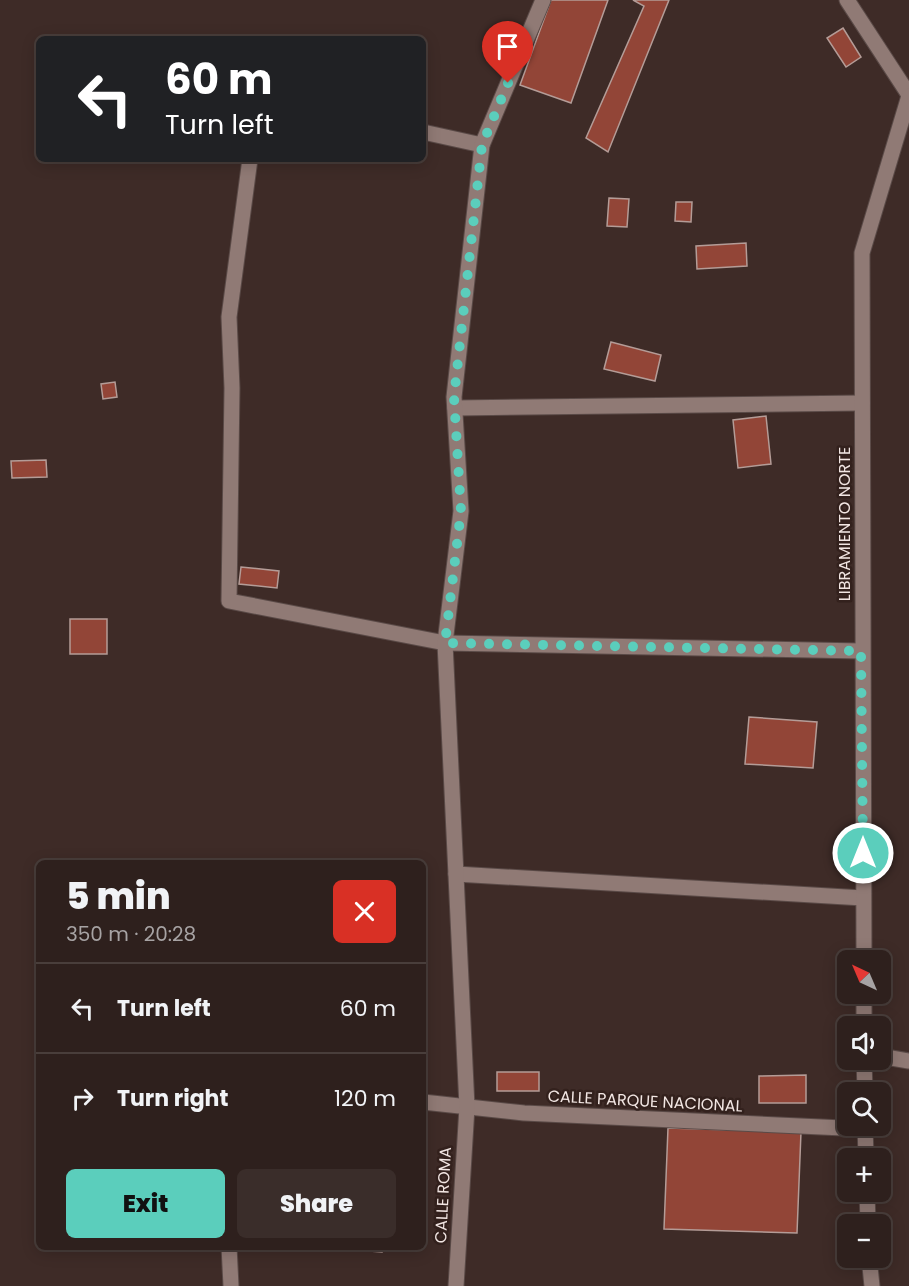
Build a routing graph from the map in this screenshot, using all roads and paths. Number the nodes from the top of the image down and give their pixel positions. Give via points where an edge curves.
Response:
1 (543, 0) edge
2 (847, 0) edge
3 (909, 95) edge
4 (426, 133) edge
5 (482, 145) junction
6 (250, 162) edge
7 (862, 403) junction
8 (455, 408) junction
9 (445, 643) junction
10 (861, 651) junction
11 (456, 874) junction
12 (863, 898) junction
13 (864, 950) edge
14 (891, 1058) edge
15 (909, 1061) edge
16 (426, 1102) edge
17 (467, 1107) junction
18 (837, 1126) edge
19 (229, 1250) edge
20 (868, 1268) edge
21 (870, 1268) edge
22 (231, 1286) edge
23 (456, 1286) edge
24 (866, 1286) edge
25 (872, 1286) edge

1 - 5 street, CALLE ROMA
2 - 3 street
3 - 7 street, LIBRAMIENTO NORTE via 862,253
4 - 5 street
5 - 8 street, CALLE ROMA
6 - 9 street via 229,317 229,601
7 - 8 street
7 - 10 street, LIBRAMIENTO NORTE
8 - 9 street, CALLE ROMA via 461,511
9 - 10 street
9 - 11 street, CALLE ROMA
10 - 12 street, LIBRAMIENTO NORTE
11 - 12 street
11 - 17 street, CALLE ROMA
12 - 13 street, LIBRAMIENTO NORTE
14 - 15 street
16 - 17 street, CALLE PARQUE NACIONAL
17 - 18 street, CALLE PARQUE NACIONAL via 525,1113
17 - 23 street, CALLE ROMA
19 - 22 street
20 - 24 street
21 - 25 street

